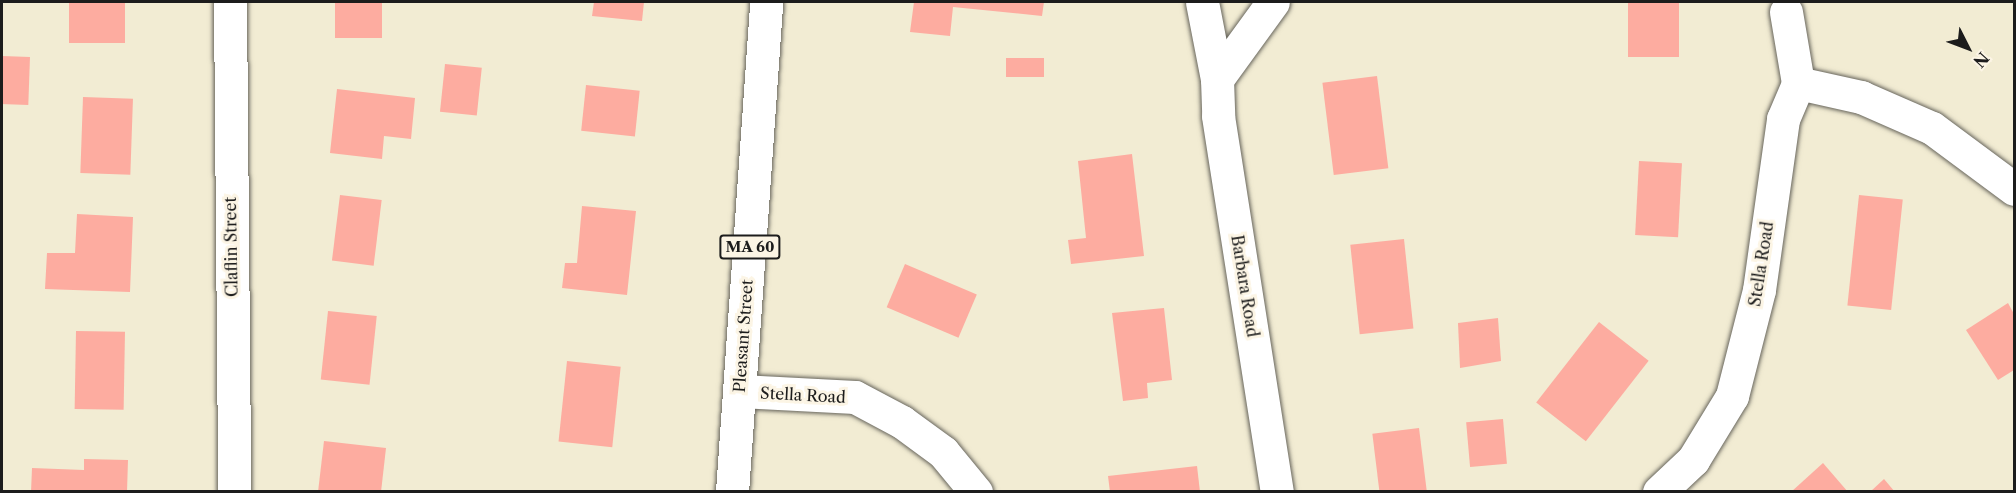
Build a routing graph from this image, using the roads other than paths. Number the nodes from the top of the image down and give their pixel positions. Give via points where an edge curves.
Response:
1 (230, 2) edge
2 (766, 2) edge
3 (1202, 2) edge
4 (1273, 2) edge
5 (1786, 12) dead end
6 (1217, 80) junction
7 (1798, 82) junction
8 (2014, 189) edge
9 (740, 392) junction
10 (234, 492) edge
11 (732, 492) edge
12 (976, 492) edge
13 (1277, 492) edge
14 (1659, 492) edge

1 - 10 street, Claflin Street
2 - 9 street, Pleasant Street / MA 60
3 - 6 street, Barbara Road
4 - 6 street
5 - 7 street
6 - 13 street, Barbara Road via 1218,116
7 - 8 street via 1861,97 1932,128
7 - 14 street, Stella Road via 1783,119 1760,290 1732,396 1693,460
9 - 11 street, Pleasant Street / MA 60
9 - 12 street, Stella Road via 855,397 902,422 943,452

